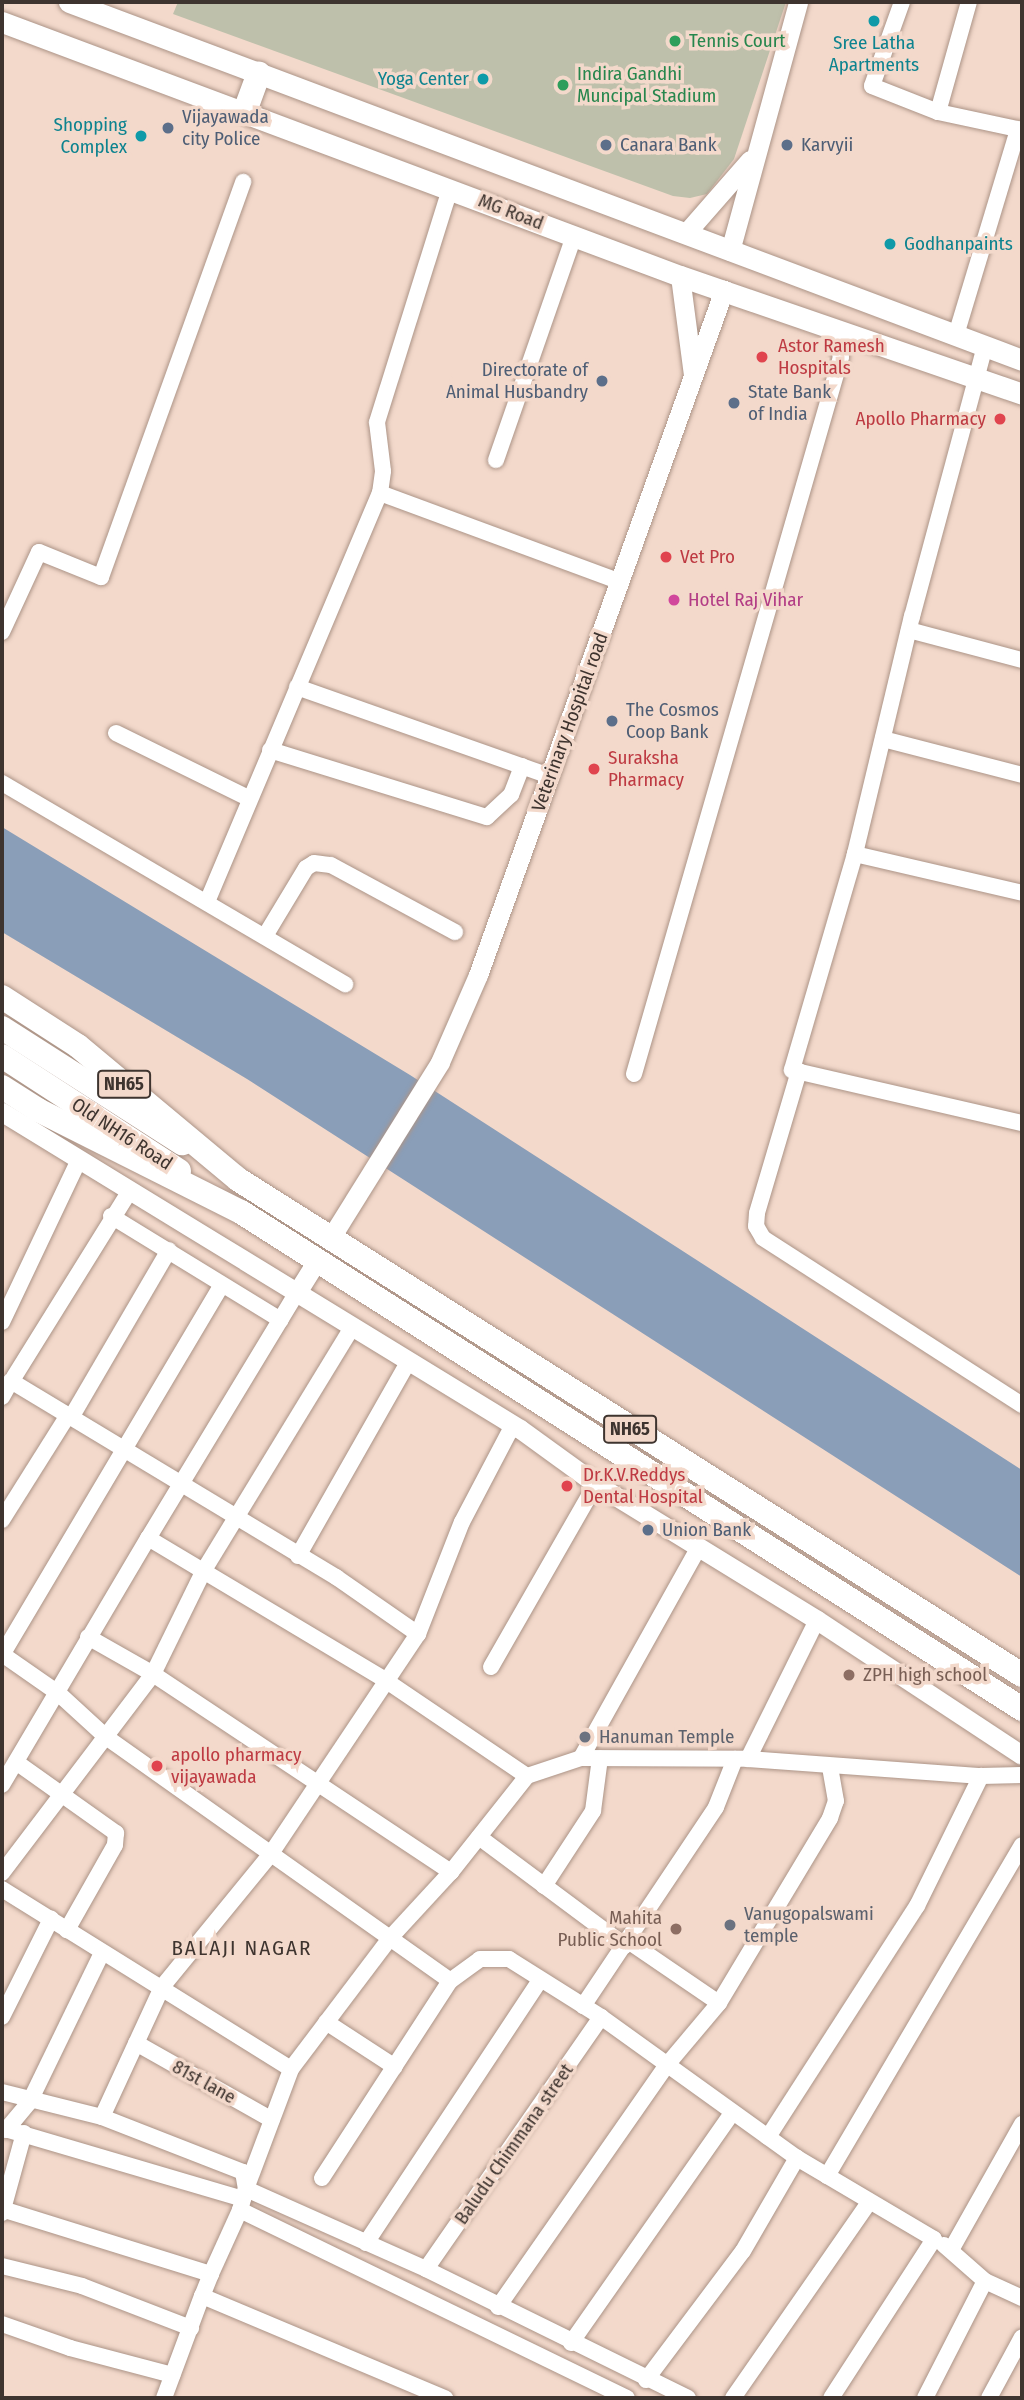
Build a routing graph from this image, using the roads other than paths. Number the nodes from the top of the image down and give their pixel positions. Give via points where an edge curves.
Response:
1 (69, 2) edge
2 (798, 2) edge
3 (902, 2) edge
4 (969, 2) edge
5 (2, 22) edge
6 (259, 73) junction
7 (245, 111) junction
8 (938, 112) junction
9 (1020, 129) edge
10 (753, 156) junction
11 (243, 182) dead end
12 (450, 189) junction
13 (687, 233) junction
14 (574, 236) junction
15 (730, 251) junction
16 (680, 276) junction
17 (724, 290) junction
18 (834, 330) junction
19 (956, 335) junction
20 (985, 346) junction
21 (1022, 360) edge
22 (694, 379) junction
23 (978, 379) junction
24 (1022, 394) edge
25 (496, 460) dead end
26 (380, 492) junction
27 (621, 582) junction
28 (909, 630) junction
29 (2, 632) edge
30 (1022, 660) edge
31 (297, 687) junction
32 (116, 733) dead end
33 (883, 739) junction
34 (271, 750) junction
35 (522, 766) junction
36 (1022, 775) edge
37 (550, 776) junction
38 (2, 783) edge
39 (250, 799) junction
40 (855, 855) junction
41 (1022, 893) edge
42 (207, 902) junction
43 (455, 932) dead end
44 (265, 936) junction
45 (345, 985) dead end
46 (2, 998) edge
47 (2, 1028) edge
48 (2, 1056) edge
49 (799, 1072) junction
50 (634, 1074) dead end
51 (2, 1087) edge
52 (2, 1112) edge
53 (1022, 1123) edge
54 (79, 1160) junction
55 (239, 1180) junction
56 (130, 1191) junction
57 (241, 1212) junction
58 (111, 1216) junction
59 (330, 1239) junction
60 (169, 1250) junction
61 (316, 1262) junction
62 (221, 1286) junction
63 (296, 1294) junction
64 (281, 1320) junction
65 (2, 1322) edge
66 (352, 1328) junction
67 (408, 1362) junction
68 (9, 1376) edge
69 (2, 1397) edge
70 (1022, 1405) edge
71 (70, 1415) junction
72 (513, 1425) junction
73 (122, 1447) junction
74 (596, 1484) junction
75 (182, 1488) junction
76 (235, 1518) junction
77 (2, 1520) edge
78 (148, 1538) junction
79 (699, 1547) junction
80 (298, 1556) junction
81 (204, 1570) junction
82 (817, 1620) junction
83 (418, 1633) junction
84 (88, 1637) junction
85 (2, 1655) edge
86 (491, 1667) dead end
87 (153, 1674) junction
88 (1022, 1675) edge
89 (385, 1680) junction
90 (58, 1693) junction
91 (1022, 1709) edge
92 (106, 1737) junction
93 (1022, 1755) edge
94 (580, 1758) junction
95 (600, 1758) junction
96 (741, 1759) junction
97 (16, 1762) junction
98 (830, 1767) junction
99 (1022, 1775) edge
100 (527, 1776) junction
101 (981, 1776) junction
102 (315, 1784) junction
103 (2, 1785) edge
104 (62, 1794) junction
105 (479, 1837) junction
106 (1022, 1845) edge
107 (271, 1855) junction
108 (451, 1872) junction
109 (2, 1873) edge
110 (544, 1886) junction
111 (2, 1889) edge
112 (51, 1919) junction
113 (66, 1930) junction
114 (391, 1937) junction
115 (626, 1943) junction
116 (102, 1953) junction
117 (540, 1980) junction
118 (450, 1981) junction
119 (162, 1987) junction
120 (719, 2003) junction
121 (583, 2006) junction
122 (2, 2017) edge
123 (601, 2017) junction
124 (326, 2022) junction
125 (136, 2043) junction
126 (666, 2066) junction
127 (395, 2067) junction
128 (290, 2069) junction
129 (2, 2092) edge
130 (30, 2101) junction
131 (732, 2113) junction
132 (102, 2117) junction
133 (272, 2120) junction
134 (1022, 2124) edge
135 (4, 2129) edge
136 (24, 2133) junction
137 (768, 2137) junction
138 (797, 2158) junction
139 (827, 2176) junction
140 (322, 2178) dead end
141 (243, 2199) junction
142 (869, 2202) junction
143 (2, 2210) edge
144 (934, 2239) junction
145 (366, 2243) junction
146 (951, 2250) junction
147 (2, 2266) edge
148 (426, 2269) junction
149 (211, 2274) junction
150 (985, 2281) junction
151 (202, 2296) junction
152 (1022, 2298) edge
153 (498, 2307) junction
154 (2, 2324) edge
155 (191, 2328) junction
156 (1022, 2337) edge
157 (570, 2343) junction
158 (172, 2375) junction
159 (646, 2380) junction
160 (164, 2398) edge
161 (445, 2398) edge
162 (627, 2398) edge
163 (688, 2398) edge
164 (733, 2398) edge
165 (831, 2398) edge
166 (925, 2398) edge
167 (989, 2398) edge

1 - 6 main road
2 - 10 street
3 - 8 street via 872,86
4 - 8 street
5 - 7 main road, MG Road
6 - 7 main road
6 - 13 main road
7 - 12 main road, MG Road
8 - 9 street
9 - 19 street
10 - 13 street
10 - 15 street
11 - 29 street via 101,577 38,552
12 - 14 main road, MG Road
12 - 26 street via 377,422 383,471
13 - 15 main road
14 - 16 main road, MG Road
14 - 25 street
15 - 19 main road
16 - 17 main road, MG Road
16 - 22 street
17 - 18 main road, MG Road
17 - 22 street, Veterinary Hospital road
18 - 23 main road, MG Road
18 - 50 street via 842,357
19 - 20 main road
20 - 21 main road
20 - 23 street
22 - 27 street, Veterinary Hospital road
23 - 24 main road, MG Road
23 - 28 street
26 - 27 street
26 - 31 street
27 - 37 street, Veterinary Hospital road
28 - 30 street
28 - 33 street
31 - 34 street
31 - 35 street
32 - 39 street
33 - 36 street
33 - 40 street
34 - 35 street via 487,817 510,794
34 - 39 street
35 - 37 street
37 - 59 street, Veterinary Hospital road via 478,975 440,1062
38 - 42 street
39 - 42 street
40 - 41 street
40 - 49 street via 792,1070
42 - 44 street
43 - 44 street via 331,865 314,863 306,868
44 - 45 street
46 - 55 main road, NH65 via 78,1046
47 - 55 main road, Old NH16 Road
48 - 57 main road, Old NH16 Road
49 - 53 street
49 - 70 street via 757,1213 756,1226 763,1238
51 - 57 main road, NH65 via 38,1110
52 - 54 street
54 - 56 street
54 - 65 street
55 - 59 main road, NH65
56 - 58 street
56 - 63 street via 240,1254
57 - 61 main road, NH65
58 - 60 street
58 - 68 street
59 - 88 main road, NH65
60 - 62 street
60 - 71 street
61 - 63 street
61 - 91 main road, NH65 via 540,1398 761,1545
62 - 64 street
62 - 73 street
63 - 64 street
63 - 66 street
64 - 75 street
66 - 67 street
66 - 76 street
67 - 72 street
67 - 80 street
68 - 69 street
68 - 71 street
71 - 73 street
71 - 77 street
72 - 74 street
72 - 83 street via 462,1522
73 - 75 street
73 - 85 street
74 - 79 street
74 - 86 street
75 - 76 street
75 - 78 street
76 - 80 street
76 - 81 street
78 - 81 street
78 - 84 street
79 - 82 street
79 - 94 street
80 - 83 street
81 - 87 street
81 - 89 street
82 - 93 street
82 - 96 street
83 - 89 street
84 - 87 street
84 - 90 street
85 - 90 street
87 - 92 street
87 - 102 street
89 - 100 street
89 - 102 street
90 - 92 street
90 - 97 street
92 - 104 street
92 - 107 street
94 - 95 street
94 - 100 street
95 - 96 street
95 - 110 street via 593,1811
96 - 98 street
96 - 115 street via 716,1807
97 - 103 street
97 - 104 street
98 - 101 street
98 - 120 street via 836,1801 830,1818
99 - 101 street
100 - 105 street
101 - 137 street via 917,1906
102 - 107 street
102 - 108 street
104 - 109 street
104 - 113 street via 117,1838
105 - 108 street
105 - 110 street
106 - 139 street
107 - 114 street
107 - 119 street
108 - 114 street
110 - 115 street
111 - 112 street
112 - 113 street
112 - 122 street
113 - 116 street
114 - 118 street
114 - 124 street
115 - 120 street
115 - 121 street
116 - 119 street
116 - 130 street
117 - 118 street via 509,1959 492,1956 480,1959
117 - 121 street
117 - 145 street
118 - 127 street
119 - 125 street
119 - 128 street
120 - 126 street
121 - 123 street
123 - 126 street
123 - 148 street, Baludu Chimmana street
124 - 127 street
124 - 128 street
125 - 132 street
125 - 133 street, 81st lane
126 - 131 street
126 - 153 street
127 - 140 street
128 - 133 street
129 - 130 street
130 - 132 street
130 - 135 street
131 - 137 street
131 - 157 street
132 - 141 street via 243,2172
133 - 141 street
134 - 146 street
135 - 136 street
136 - 141 street
136 - 143 street
137 - 138 street
138 - 139 street
138 - 159 street via 743,2251
139 - 142 street
141 - 145 street
141 - 149 street
141 - 162 street
142 - 144 street
142 - 164 street
143 - 149 street
144 - 146 street
144 - 165 street
145 - 148 street
146 - 150 street
147 - 155 street via 82,2286
148 - 153 street
149 - 151 street
150 - 152 street
150 - 166 street
151 - 155 street
151 - 161 street
153 - 157 street
154 - 158 street
155 - 158 street
156 - 167 street
157 - 159 street
158 - 160 street
159 - 163 street

